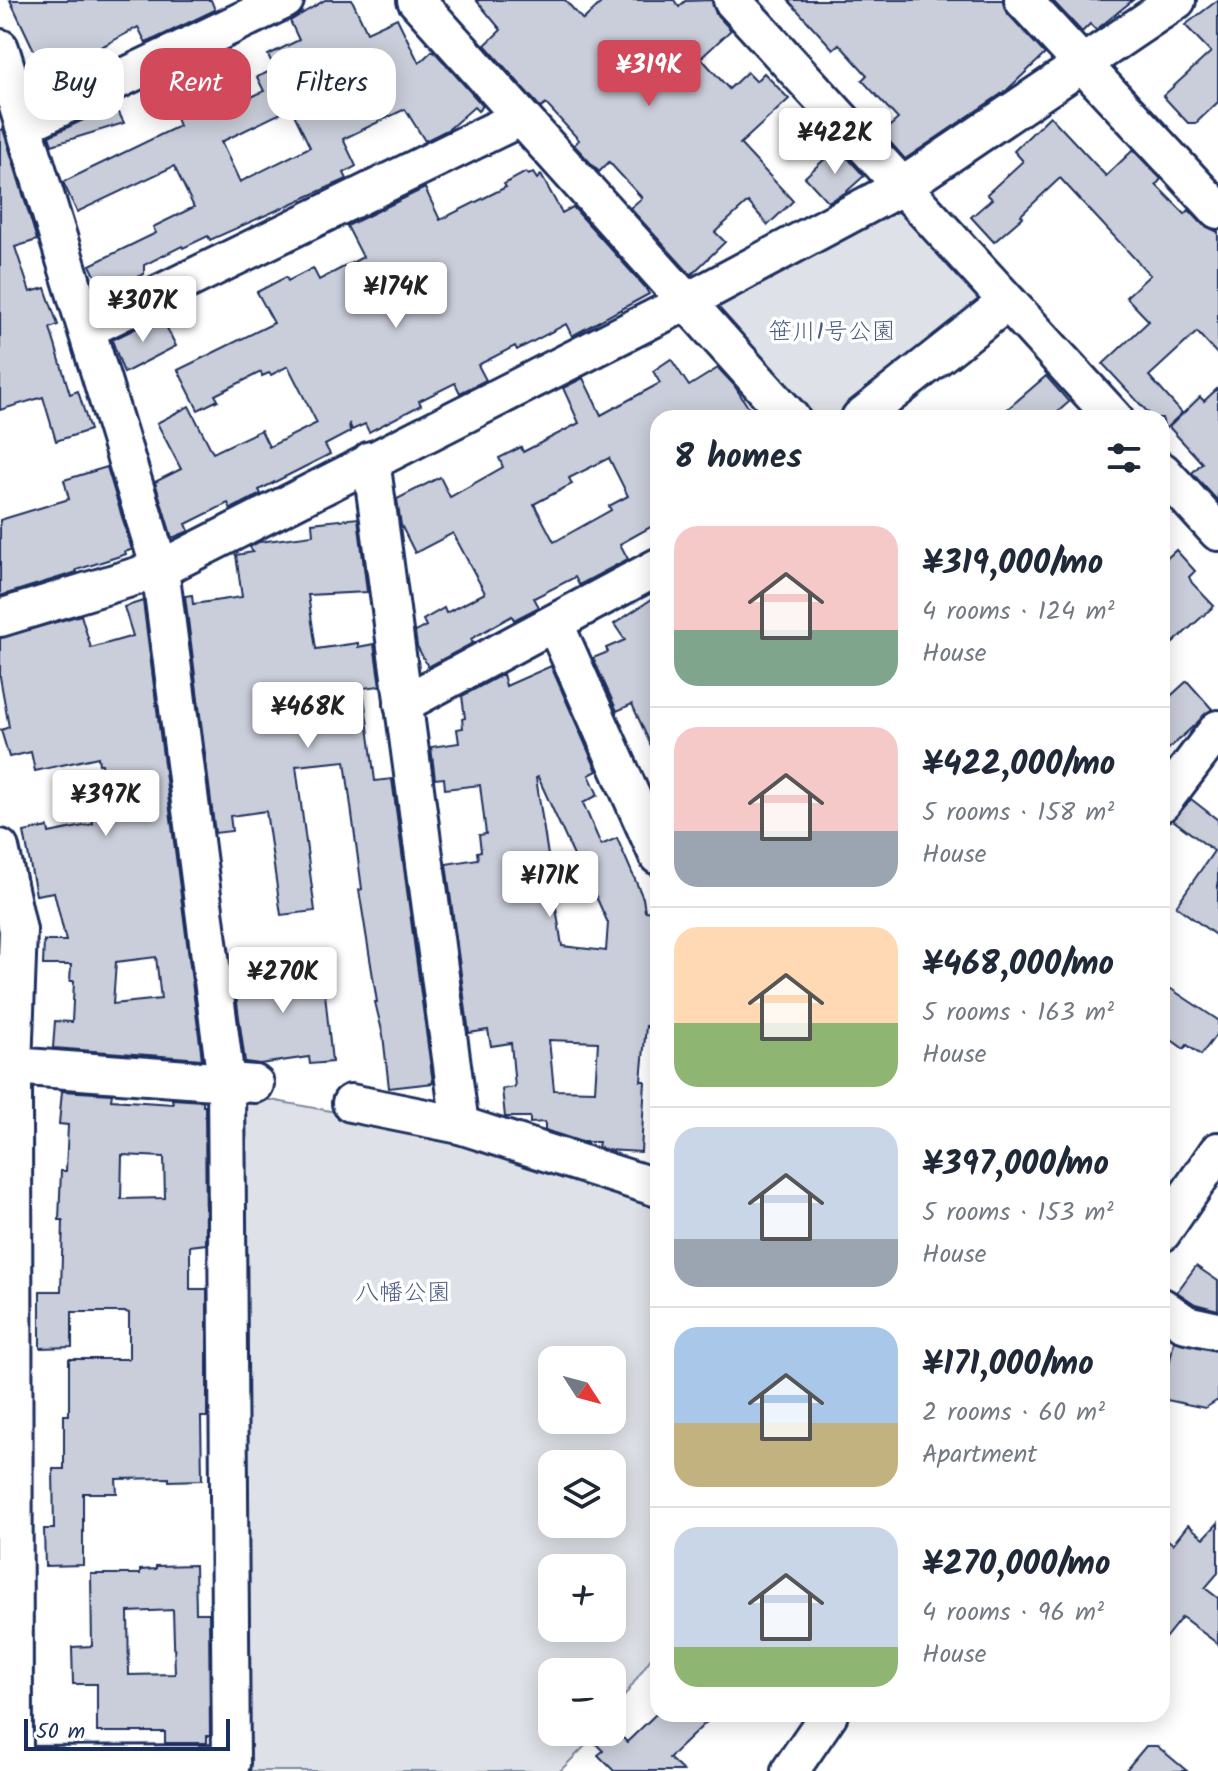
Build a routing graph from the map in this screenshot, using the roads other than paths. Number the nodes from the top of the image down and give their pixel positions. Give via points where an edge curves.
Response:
1 (285, 0) edge
2 (416, 0) edge
3 (732, 0) edge
4 (1023, 0) edge
5 (1177, 0) edge
6 (0, 48) edge
7 (1083, 65) junction
8 (520, 118) junction
9 (24, 125) junction
10 (901, 187) junction
11 (1218, 210) edge
12 (688, 301) junction
13 (1007, 302) junction
14 (87, 329) junction
15 (784, 410) edge
16 (870, 410) edge
17 (1107, 410) edge
18 (371, 460) junction
19 (1170, 480) edge
20 (1218, 532) edge
21 (160, 569) junction
22 (650, 571) edge
23 (0, 618) edge
24 (555, 624) junction
25 (403, 704) junction
26 (1218, 729) edge
27 (1170, 792) edge
28 (650, 838) edge
29 (0, 848) edge
30 (13, 1066) junction
31 (241, 1082) junction
32 (351, 1103) dead end
33 (460, 1125) junction
34 (1218, 1151) edge
35 (650, 1184) edge
36 (1170, 1221) edge
37 (1170, 1313) edge
38 (1218, 1331) edge
39 (7, 1509) edge
40 (824, 1722) edge
41 (14, 1768) edge
42 (790, 1771) edge

1 - 9 street
2 - 8 street
3 - 10 street
4 - 7 street
5 - 7 street
6 - 9 street
7 - 10 street
7 - 11 street
8 - 12 street
8 - 14 street
9 - 14 street
10 - 12 street
10 - 13 street
12 - 15 street
12 - 18 street
13 - 16 street
13 - 17 street
14 - 21 street
18 - 21 street
18 - 25 street
19 - 20 street
21 - 23 street
21 - 31 street
22 - 24 street
24 - 25 street
24 - 28 street
25 - 33 street
26 - 27 street
29 - 30 street via 18,930
30 - 31 street
30 - 39 street
31 - 41 street via 231,1764
32 - 33 street
33 - 35 street
34 - 36 street
37 - 38 street via 1186,1324
39 - 41 street
40 - 42 street

